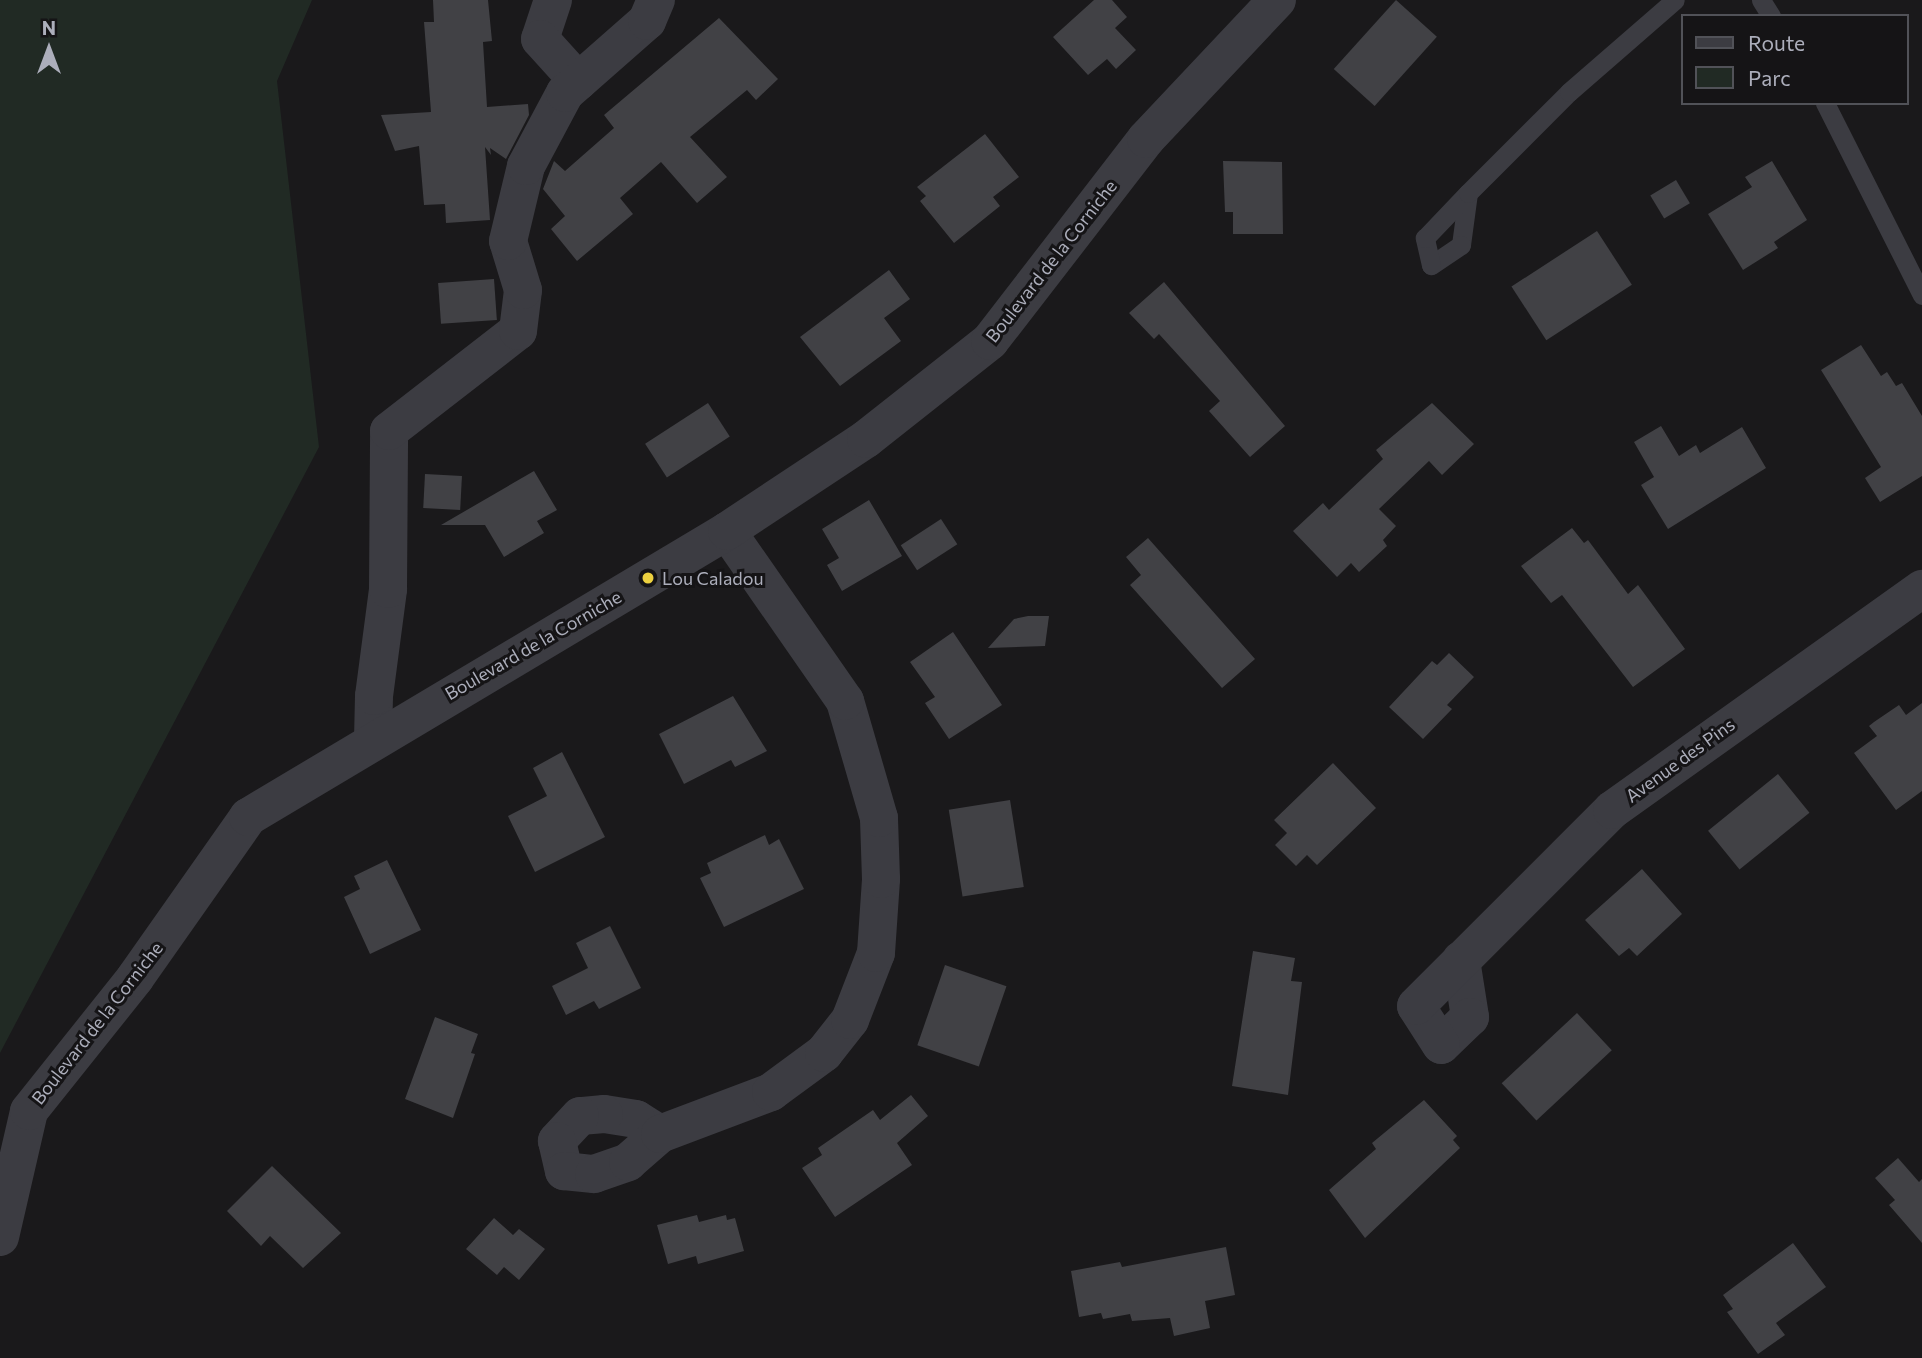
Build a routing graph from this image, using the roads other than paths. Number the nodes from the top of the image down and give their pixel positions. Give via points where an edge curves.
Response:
1 (553, 0) edge
2 (656, 0) edge
3 (1277, 0) edge
4 (1675, 0) edge
5 (578, 81) junction
6 (1826, 105) edge
7 (1468, 193) dead end
8 (1922, 295) edge
9 (727, 531) junction
10 (1922, 589) edge
11 (373, 740) junction
12 (1461, 960) dead end
13 (660, 1134) dead end
14 (0, 1237) edge

1 - 5 street via 540,39
2 - 5 street via 647,21
3 - 9 street, Boulevard de la Corniche via 1146,139 990,341 866,439
4 - 7 lane via 1569,92
5 - 11 street via 565,93 526,166 508,241 523,290 518,331 389,430 388,589
6 - 8 lane
9 - 11 street, Boulevard de la Corniche
9 - 13 street via 845,701 879,818 876,953 850,1020 824,1053 771,1092
10 - 12 street, Avenue des Pins via 1612,810
11 - 14 street, Boulevard de la Corniche via 248,817 135,978 29,1111

